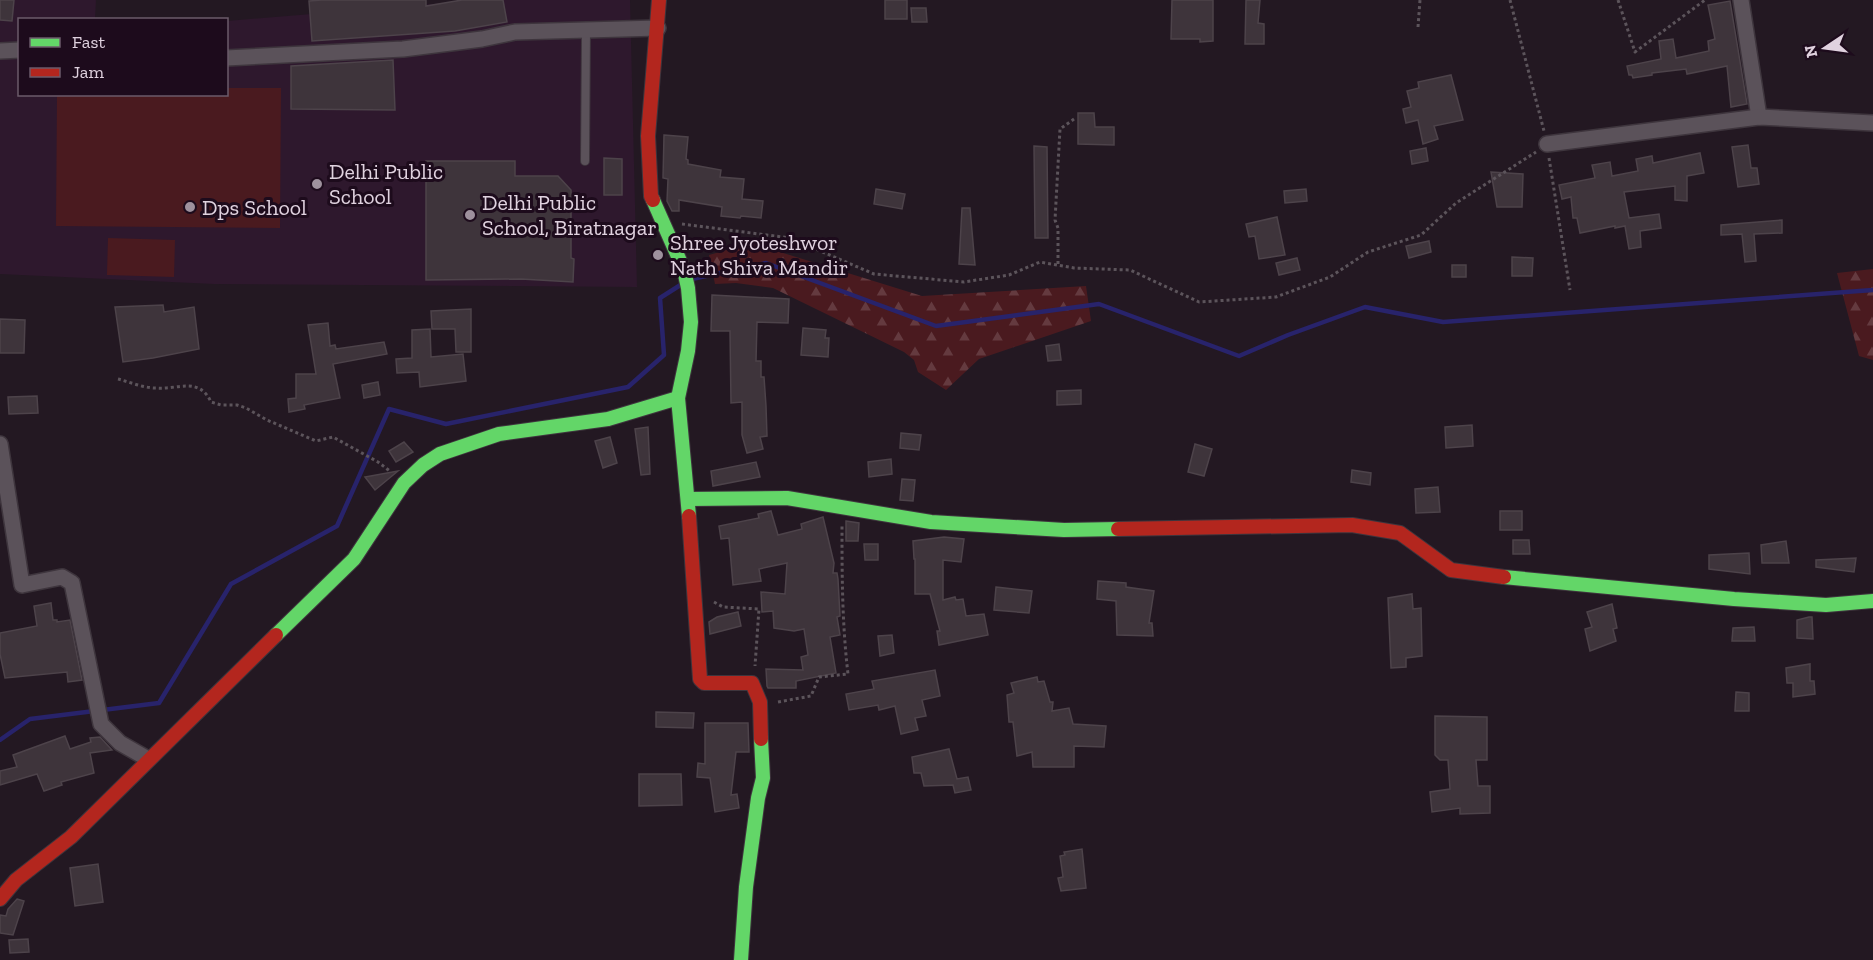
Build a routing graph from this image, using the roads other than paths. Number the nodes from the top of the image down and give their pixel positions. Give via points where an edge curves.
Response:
1 (659, 0) edge
2 (1741, 0) edge
3 (658, 28) junction
4 (586, 30) junction
5 (18, 50) edge
6 (0, 51) edge
7 (228, 58) edge
8 (1759, 117) junction
9 (1873, 123) edge
10 (1547, 144) road end
11 (585, 161) dead end
12 (678, 398) junction
13 (0, 444) edge
14 (688, 499) junction
15 (1873, 601) edge
16 (148, 759) junction
17 (0, 899) edge
18 (741, 960) edge

1 - 3 street
2 - 8 street
3 - 4 street
3 - 12 street via 648,136 651,196 684,270 691,322
4 - 7 street via 515,32 403,50
4 - 11 lane
5 - 6 street
8 - 9 street
8 - 10 street
12 - 14 street
12 - 16 street via 608,419 499,434 431,459 404,483 354,559
13 - 16 street via 22,585 62,577 72,583 101,724 120,742
14 - 15 street via 788,498 932,522 1064,530 1352,525 1400,533 1451,570 1745,600 1826,605
14 - 18 street via 700,679 704,683 752,683 760,702 763,778 746,887
16 - 17 street via 71,837 16,880

